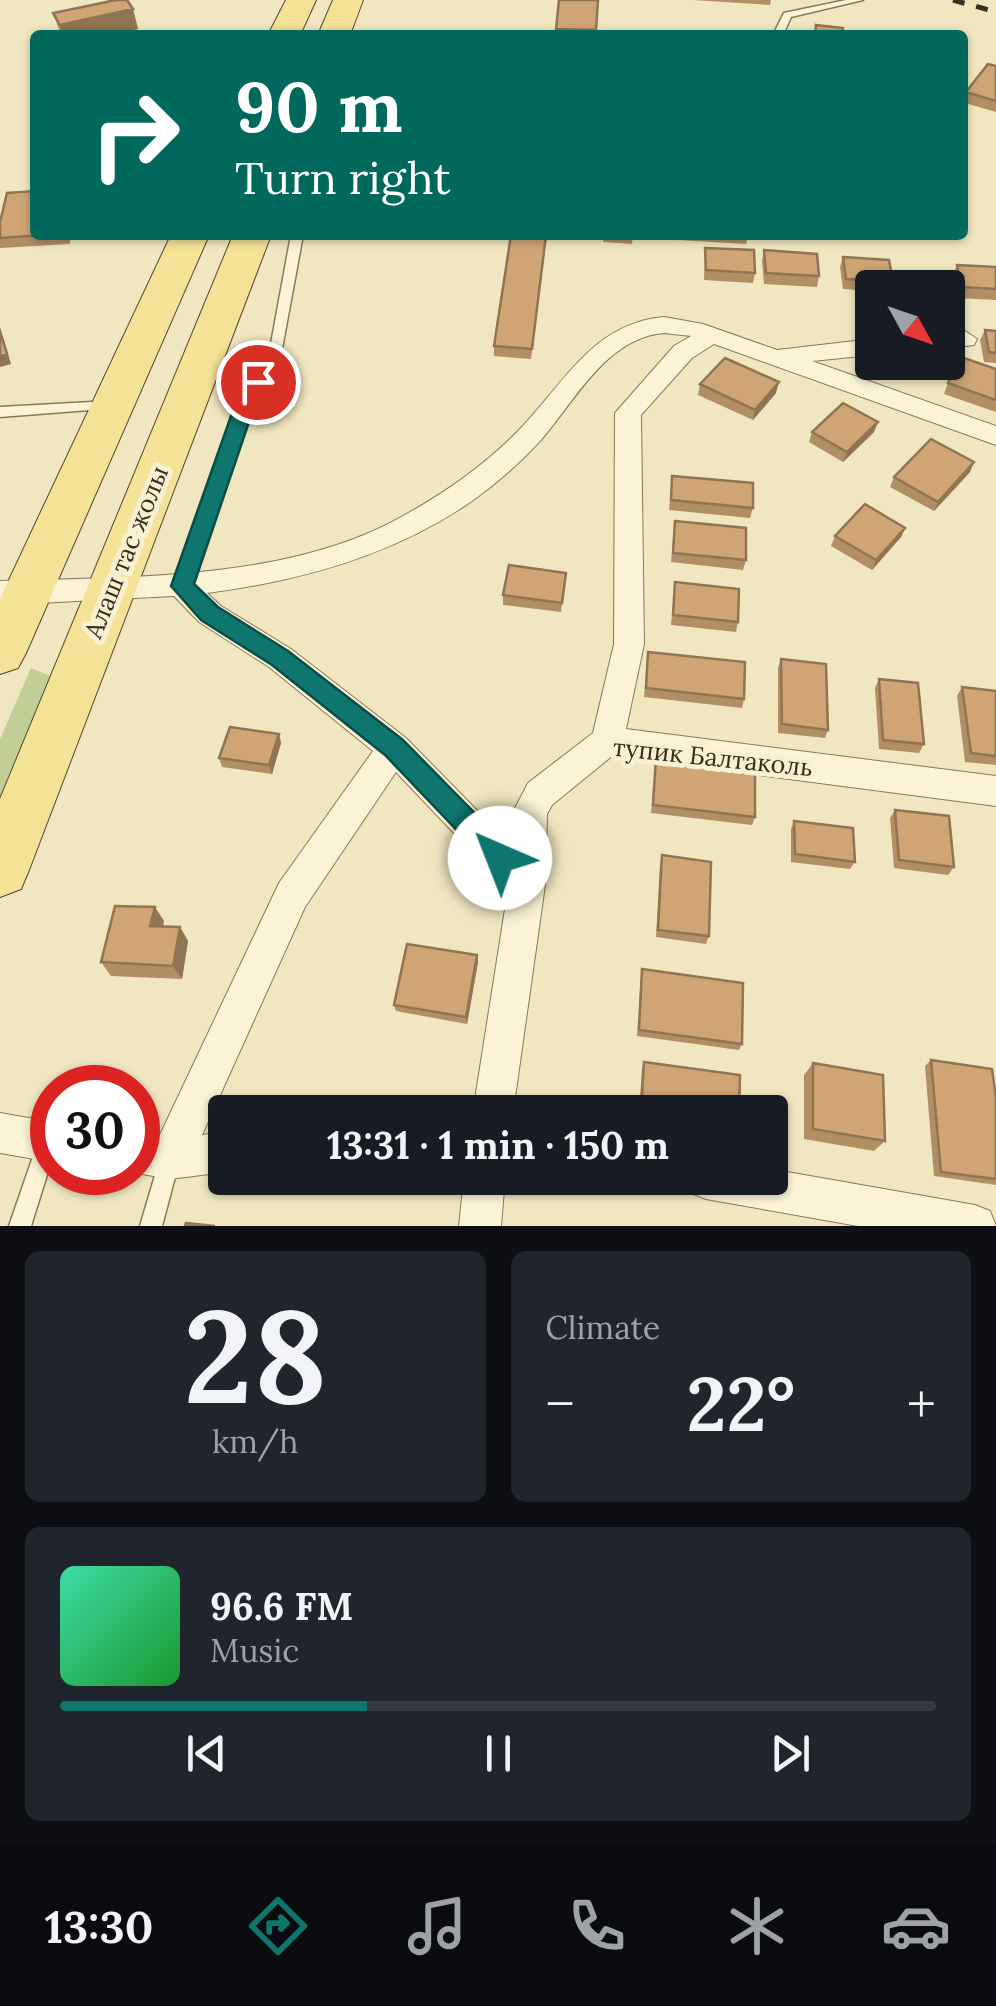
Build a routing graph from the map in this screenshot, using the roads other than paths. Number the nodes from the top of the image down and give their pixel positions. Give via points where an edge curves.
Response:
1 (301, 0) edge
2 (348, 0) edge
3 (859, 0) edge
4 (286, 30) edge
5 (336, 30) edge
6 (780, 30) edge
7 (188, 240) edge
8 (250, 240) edge
9 (296, 240) edge
10 (710, 336) junction
11 (855, 349) edge
12 (771, 356) junction
13 (114, 405) junction
14 (0, 412) edge
15 (996, 436) edge
16 (182, 586) junction
17 (111, 590) junction
18 (13, 592) edge
19 (0, 653) edge
20 (608, 741) junction
21 (394, 748) junction
22 (996, 791) edge
23 (0, 870) edge
24 (527, 885) junction
25 (495, 1095) edge
26 (0, 1134) edge
27 (30, 1139) edge
28 (160, 1146) edge
29 (208, 1153) edge
30 (160, 1157) edge
31 (788, 1193) edge
32 (31, 1195) edge
33 (152, 1195) edge
34 (483, 1195) edge
35 (20, 1226) edge
36 (151, 1226) edge
37 (480, 1226) edge
38 (975, 1226) edge

1 - 4 main road
2 - 5 main road
3 - 6 lane via 788,15
7 - 13 main road
8 - 17 main road, Алаш тас жолы
9 - 16 lane via 276,349 241,416
10 - 12 street
10 - 16 street via 652,326 620,337 490,472 458,498 380,541
10 - 20 street via 683,352 628,414 629,644
11 - 12 street
12 - 15 street
13 - 14 lane
13 - 18 main road
16 - 17 street
16 - 21 street via 210,614 280,658
17 - 18 street
17 - 23 main road, Алаш тас жолы
18 - 19 main road
20 - 22 street, тупик Балтаколь
20 - 24 street, тупик Балтаколь via 540,794 530,812
21 - 24 street
21 - 28 street via 292,895
24 - 25 street, тупик Балтаколь
26 - 27 street
29 - 30 street
31 - 38 street
32 - 35 lane
33 - 36 lane
34 - 37 street

